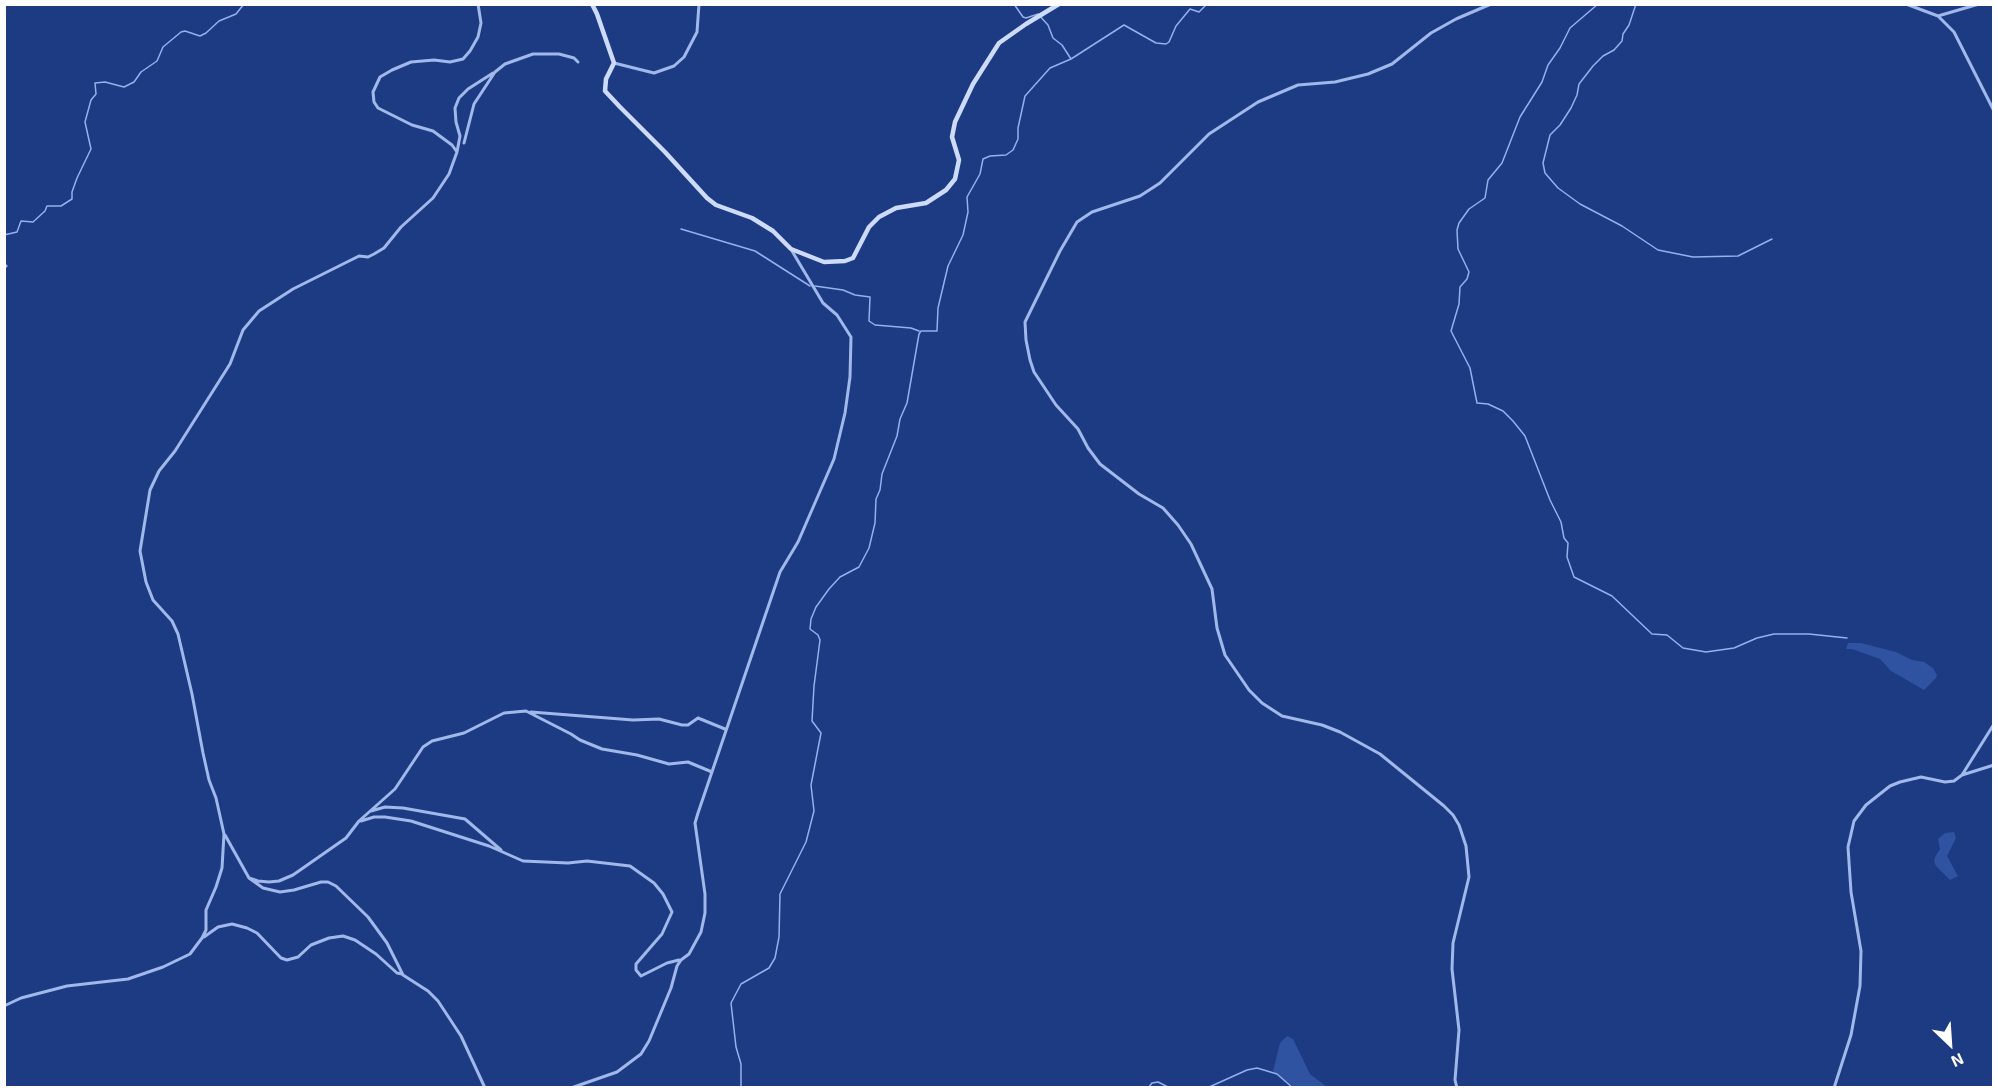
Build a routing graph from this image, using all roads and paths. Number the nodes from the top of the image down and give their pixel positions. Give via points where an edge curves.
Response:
1 (478, 4) edge
2 (592, 4) edge
3 (699, 4) edge
4 (1491, 4) edge
5 (1906, 4) edge
6 (1979, 4) edge
7 (1058, 5) edge
8 (1938, 16) junction
9 (578, 62) dead end
10 (614, 63) junction
11 (495, 72) junction
12 (1994, 111) edge
13 (464, 142) dead end
14 (457, 152) junction
15 (791, 249) junction
16 (1994, 290) edge
17 (1994, 302) edge
18 (526, 711) junction
19 (1994, 724) edge
20 (725, 729) junction
21 (1994, 765) edge
22 (712, 772) junction
23 (1962, 776) junction
24 (369, 811) junction
25 (359, 821) junction
26 (224, 834) junction
27 (505, 853) junction
28 (249, 878) junction
29 (202, 938) junction
30 (681, 960) junction
31 (403, 975) junction
32 (4, 1006) edge
33 (484, 1088) edge
34 (571, 1088) edge
35 (1456, 1088) edge
36 (1834, 1088) edge

1 - 14 street via 478,36 463,59 411,62 380,77 373,92 378,108 433,131
2 - 10 street
3 - 10 street via 697,32 684,57 674,66 654,73
4 - 35 street via 1431,33 1392,64 1335,82 1298,86 1258,102 1209,134 1160,183 1140,196 1092,212 1077,222 1025,322 1034,372 1088,448 1100,464 1163,508 1191,544 1212,589 1225,655 1249,690 1282,716 1322,725 1380,754 1444,806 1459,825 1469,877 1453,943 1459,1030
5 - 8 street
6 - 8 street
7 - 15 street via 999,43 973,84 955,122 952,137 959,160 946,190 926,202 896,208 879,217 869,227 853,258 824,262
8 - 12 street via 1954,32
9 - 11 street via 559,54 533,54 505,63
10 - 15 street via 605,91 707,198 752,218
11 - 13 street via 474,104
11 - 14 street via 459,99 455,108 460,136
14 - 26 street via 449,174 433,198 384,248 293,289 259,311 243,330 230,364 150,490 140,551 146,582 153,600 178,634
15 - 20 street via 811,286 851,337 850,377 834,459 798,542 780,572
16 - 17 street
18 - 20 street via 659,719 682,725 698,718
18 - 22 street via 602,749 669,764 688,762
18 - 24 street via 504,713 464,733 432,741 423,747 395,789
19 - 23 street
20 - 22 street
21 - 23 street
22 - 30 street via 695,823 705,913 701,932 689,954
23 - 36 street via 1945,782 1920,777 1890,786 1866,805 1854,821 1848,847 1861,951 1860,986 1851,1035
24 - 25 street
24 - 27 street via 403,808 465,819
25 - 27 street via 374,817 411,821
25 - 28 street via 346,838 293,875 269,882
26 - 28 street
26 - 29 street via 222,868 206,910
27 - 30 street via 523,861 587,861 630,867 654,883 672,912 662,934 636,964 636,970 641,976
28 - 31 street via 263,888 280,892 321,882 336,885 368,917
29 - 31 street via 218,927 232,924 257,933 286,960 297,957 311,945 343,936 355,940
29 - 32 street via 190,954 163,967 128,979 68,986
30 - 34 street via 641,1054 617,1072
31 - 33 street via 428,991 444,1009 462,1036

